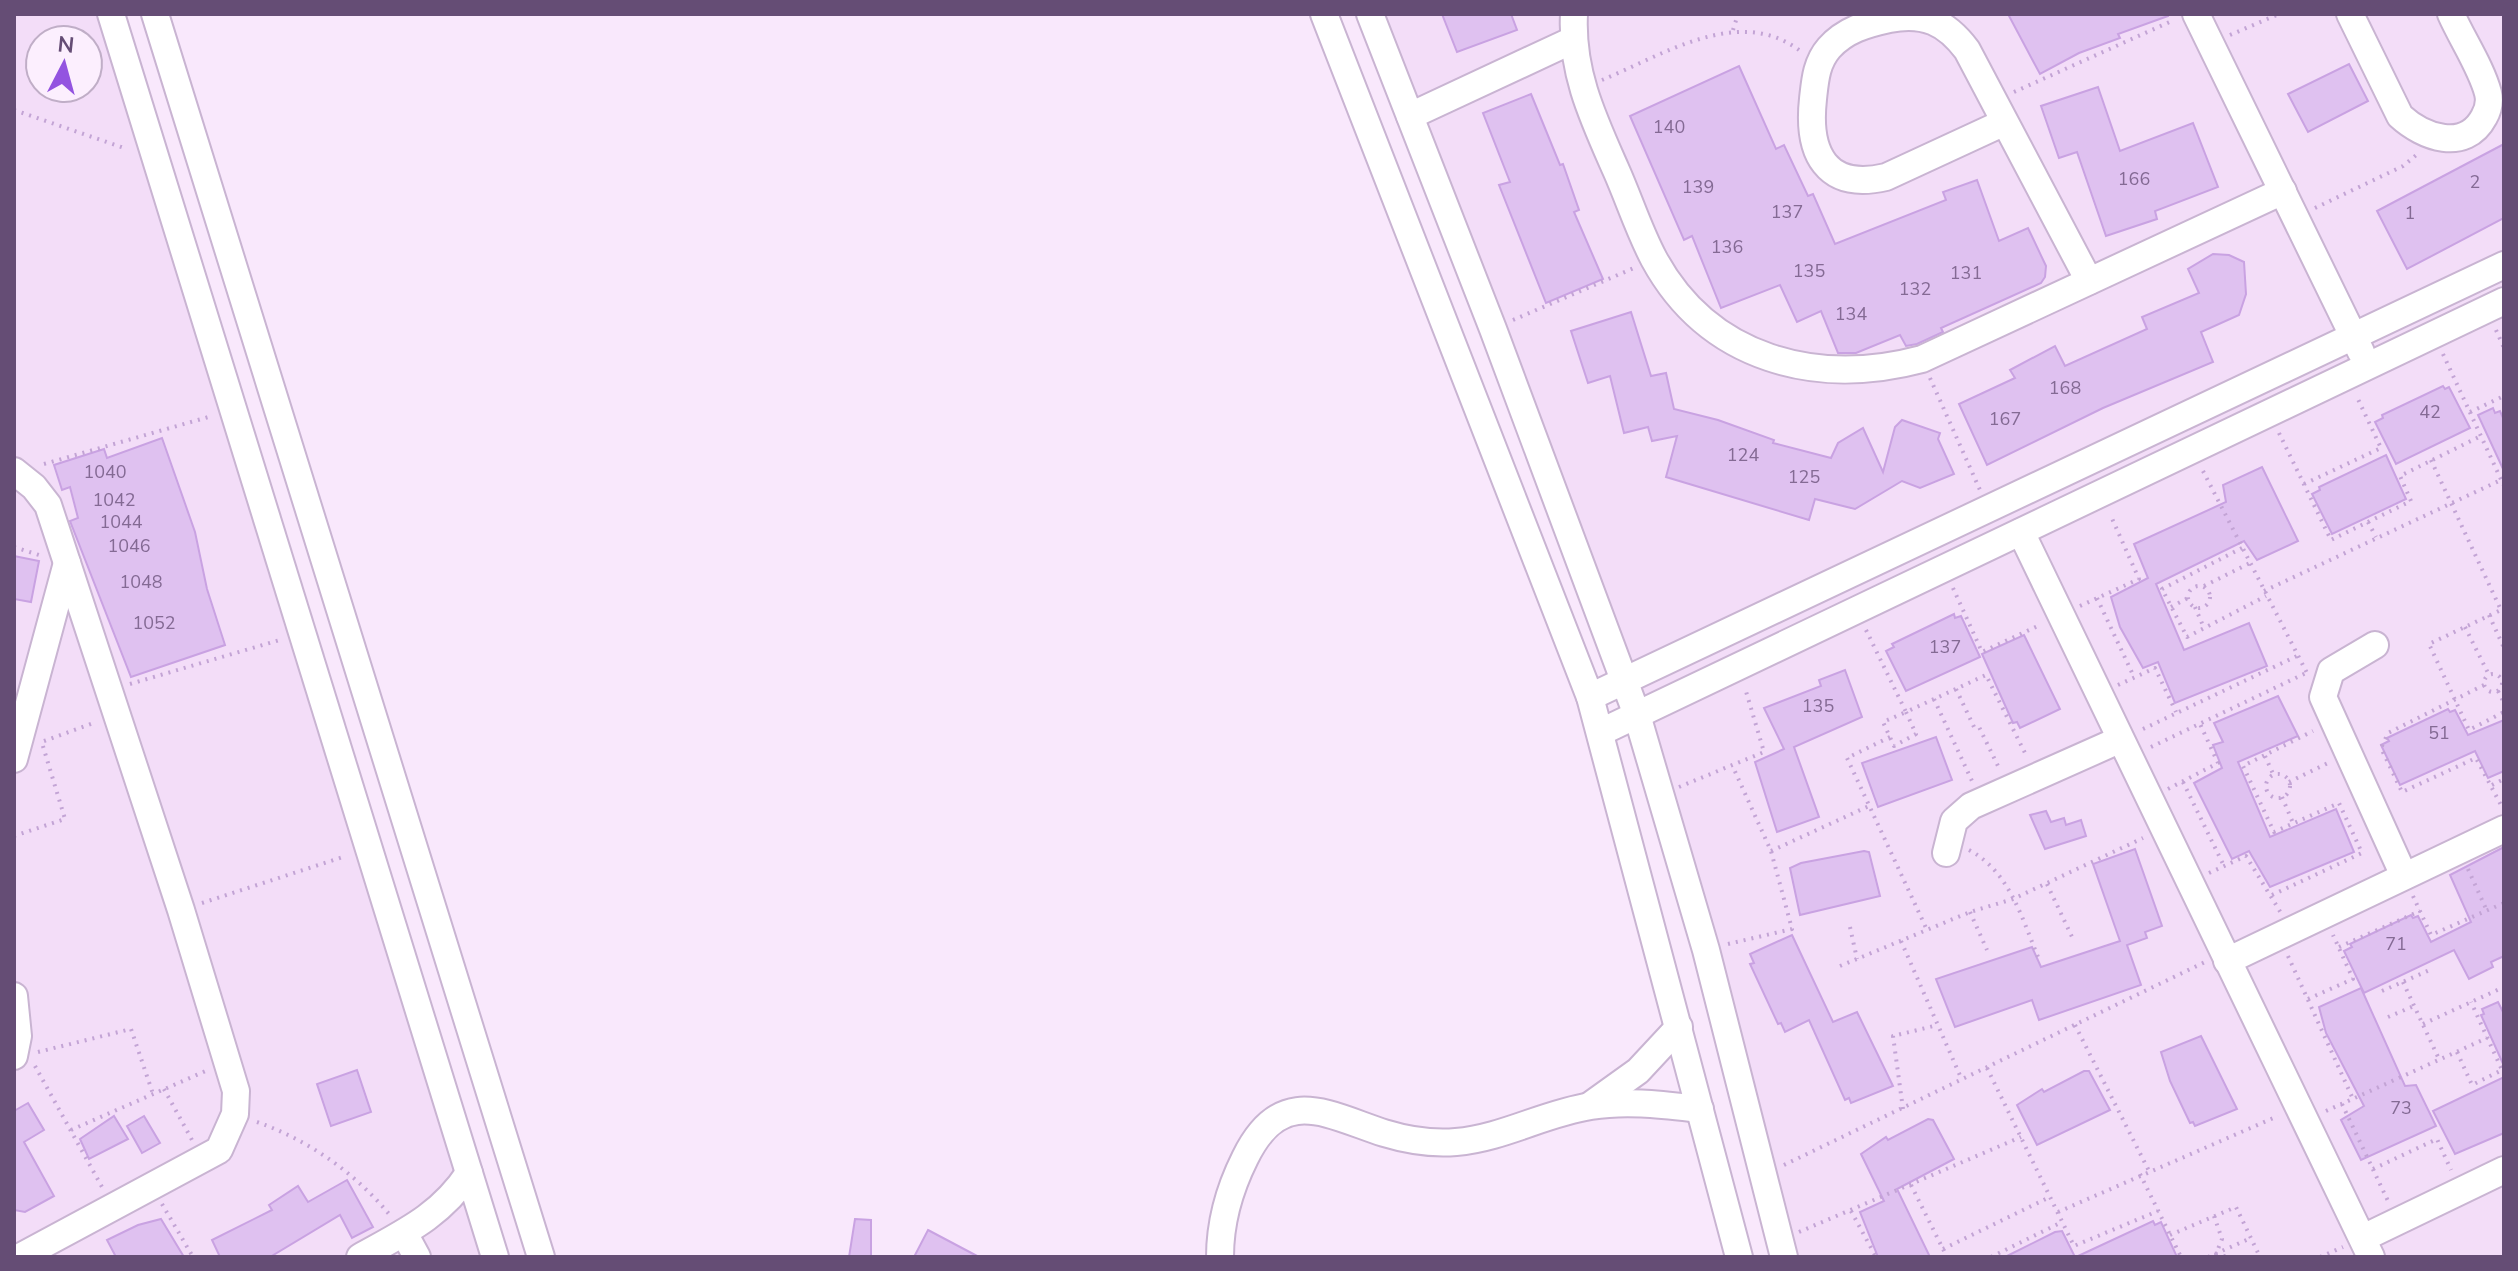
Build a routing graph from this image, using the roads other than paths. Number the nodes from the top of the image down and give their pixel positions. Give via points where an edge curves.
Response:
1 (111, 14) edge
2 (155, 14) edge
3 (1324, 14) edge
4 (1370, 14) edge
5 (1574, 14) edge
6 (2196, 14) edge
7 (2350, 14) edge
8 (2451, 14) edge
9 (1573, 40) junction
10 (1999, 111) junction
11 (1410, 116) junction
12 (2283, 191) junction
13 (2504, 265) edge
14 (241, 281) junction
15 (2089, 281) junction
16 (199, 296) junction
17 (2504, 301) edge
18 (257, 334) junction
19 (2353, 336) junction
20 (215, 348) junction
21 (2358, 372) junction
22 (15, 471) edge
23 (2021, 532) junction
24 (67, 563) junction
25 (2375, 645) dead end
26 (1625, 681) junction
27 (1590, 697) junction
28 (1637, 715) junction
29 (1601, 732) junction
30 (2123, 749) junction
31 (14, 759) edge
32 (2504, 829) edge
33 (1946, 847) road end
34 (2404, 876) junction
35 (2225, 957) junction
36 (14, 996) edge
37 (1679, 1027) junction
38 (14, 1056) edge
39 (1589, 1106) junction
40 (1700, 1109) junction
41 (2504, 1170) edge
42 (469, 1173) junction
43 (404, 1233) junction
44 (1782, 1248) edge
45 (2367, 1248) edge
46 (20, 1257) edge
47 (360, 1257) edge
48 (417, 1257) edge
49 (495, 1257) edge
50 (541, 1257) edge
51 (1220, 1257) edge
52 (1739, 1257) edge

1 - 16 street
2 - 14 street
3 - 27 street
4 - 11 street
5 - 9 street
6 - 12 street
7 - 8 street via 2390,101 2413,128 2446,139 2480,125 2488,94
9 - 11 street
9 - 15 street via 1581,88 1655,259 1700,315 1767,357 1804,368 1883,369 1922,359
10 - 10 street via 1886,177 1866,182 1827,167 1811,137 1817,69 1828,49 1856,29 1907,15 1931,18 1952,30
10 - 15 street
11 - 26 street
12 - 15 street
12 - 19 street
13 - 19 street
14 - 16 street via 223,298
14 - 18 street
16 - 20 street
17 - 21 street
18 - 20 street via 233,333
18 - 50 street
19 - 21 street
19 - 26 street
20 - 42 street
21 - 23 street
22 - 24 street via 48,505
23 - 28 street
23 - 30 street
24 - 31 street
24 - 46 street via 228,1061 236,1091 235,1114 219,1150
25 - 34 street via 2315,680
26 - 27 street
26 - 28 street
27 - 29 street
28 - 29 street
28 - 44 street via 1706,950
29 - 37 street
30 - 33 street via 1982,801 1954,821
30 - 35 street
32 - 34 street
34 - 35 street
35 - 45 street
36 - 38 street
37 - 39 street via 1638,1071
37 - 40 street
39 - 40 street
39 - 51 street via 1489,1138 1454,1143 1408,1138 1318,1110 1283,1116 1255,1139 1232,1187 1223,1215
40 - 52 street
41 - 45 street via 2398,1221
42 - 43 street via 442,1208
42 - 49 street
43 - 47 street
43 - 48 street

